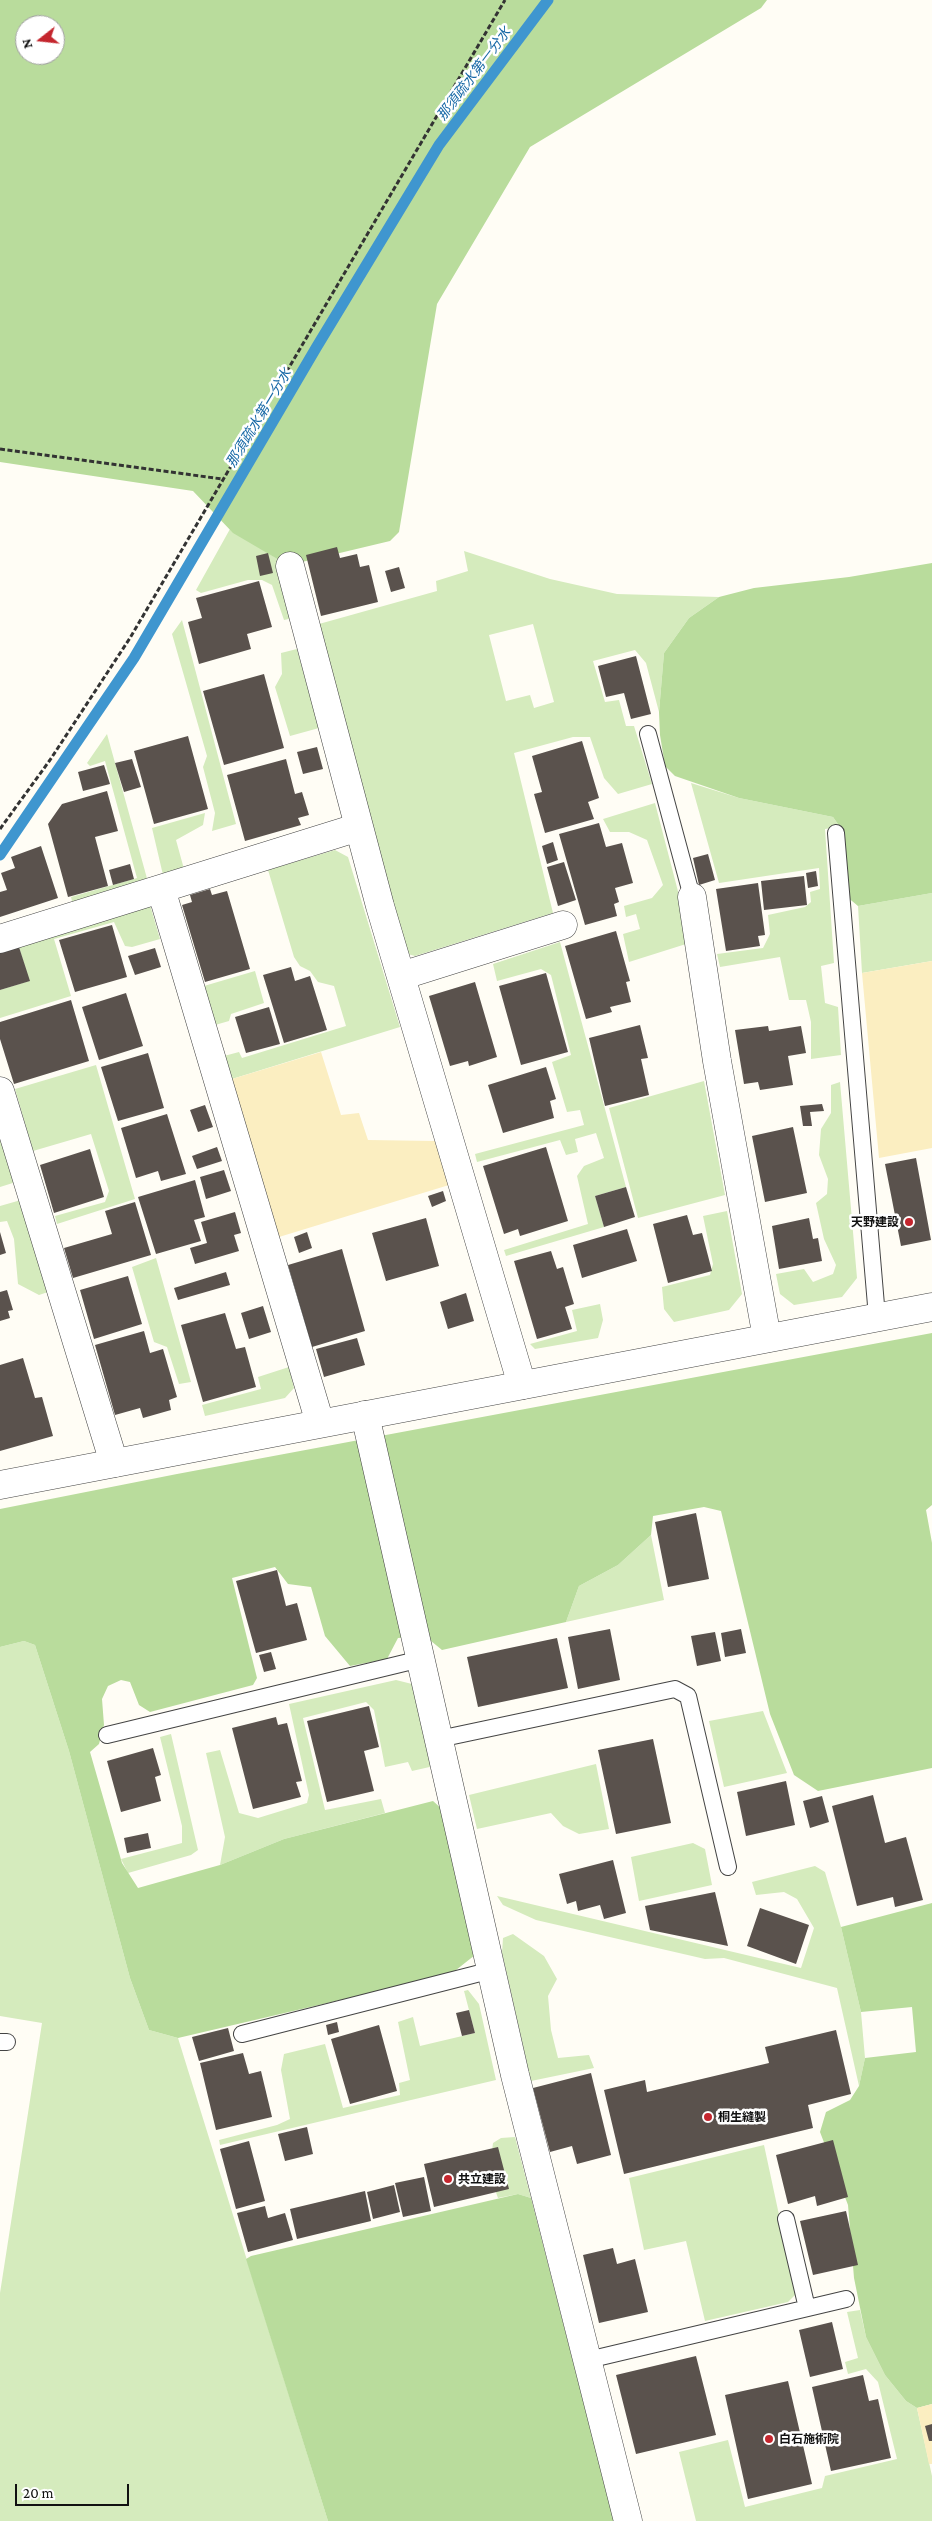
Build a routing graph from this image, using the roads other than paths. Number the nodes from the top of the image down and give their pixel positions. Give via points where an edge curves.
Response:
1 (290, 566) dead end
2 (648, 734) dead end
3 (359, 827) junction
4 (836, 833) dead end
5 (161, 889) junction
6 (692, 897) joint
7 (563, 926) dead end
8 (0, 939) edge
9 (401, 976) junction
10 (0, 1091) edge
11 (932, 1307) edge
12 (877, 1317) junction
13 (767, 1338) junction
14 (522, 1385) junction
15 (365, 1415) junction
16 (320, 1423) junction
17 (114, 1463) junction
18 (0, 1485) edge
19 (421, 1659) junction
20 (107, 1735) dead end
21 (439, 1739) junction
22 (728, 1867) dead end
23 (492, 1970) junction
24 (242, 2034) dead end
25 (786, 2219) dead end
26 (846, 2299) dead end
27 (807, 2308) junction
28 (588, 2360) junction
29 (628, 2521) edge

1 - 3 street
2 - 6 lane
3 - 5 street
3 - 9 street
4 - 12 lane
5 - 8 street
5 - 16 street
6 - 13 street via 717,1061
7 - 9 street
9 - 14 street
10 - 17 street
11 - 12 street
12 - 13 street
13 - 14 street
14 - 15 street
15 - 16 street
15 - 19 street
16 - 17 street
17 - 18 street
19 - 20 lane
19 - 21 street
21 - 22 lane via 675,1689 688,1696
21 - 23 street
23 - 24 lane
23 - 28 street via 515,2075
25 - 27 lane
26 - 27 lane
27 - 28 lane
28 - 29 street

